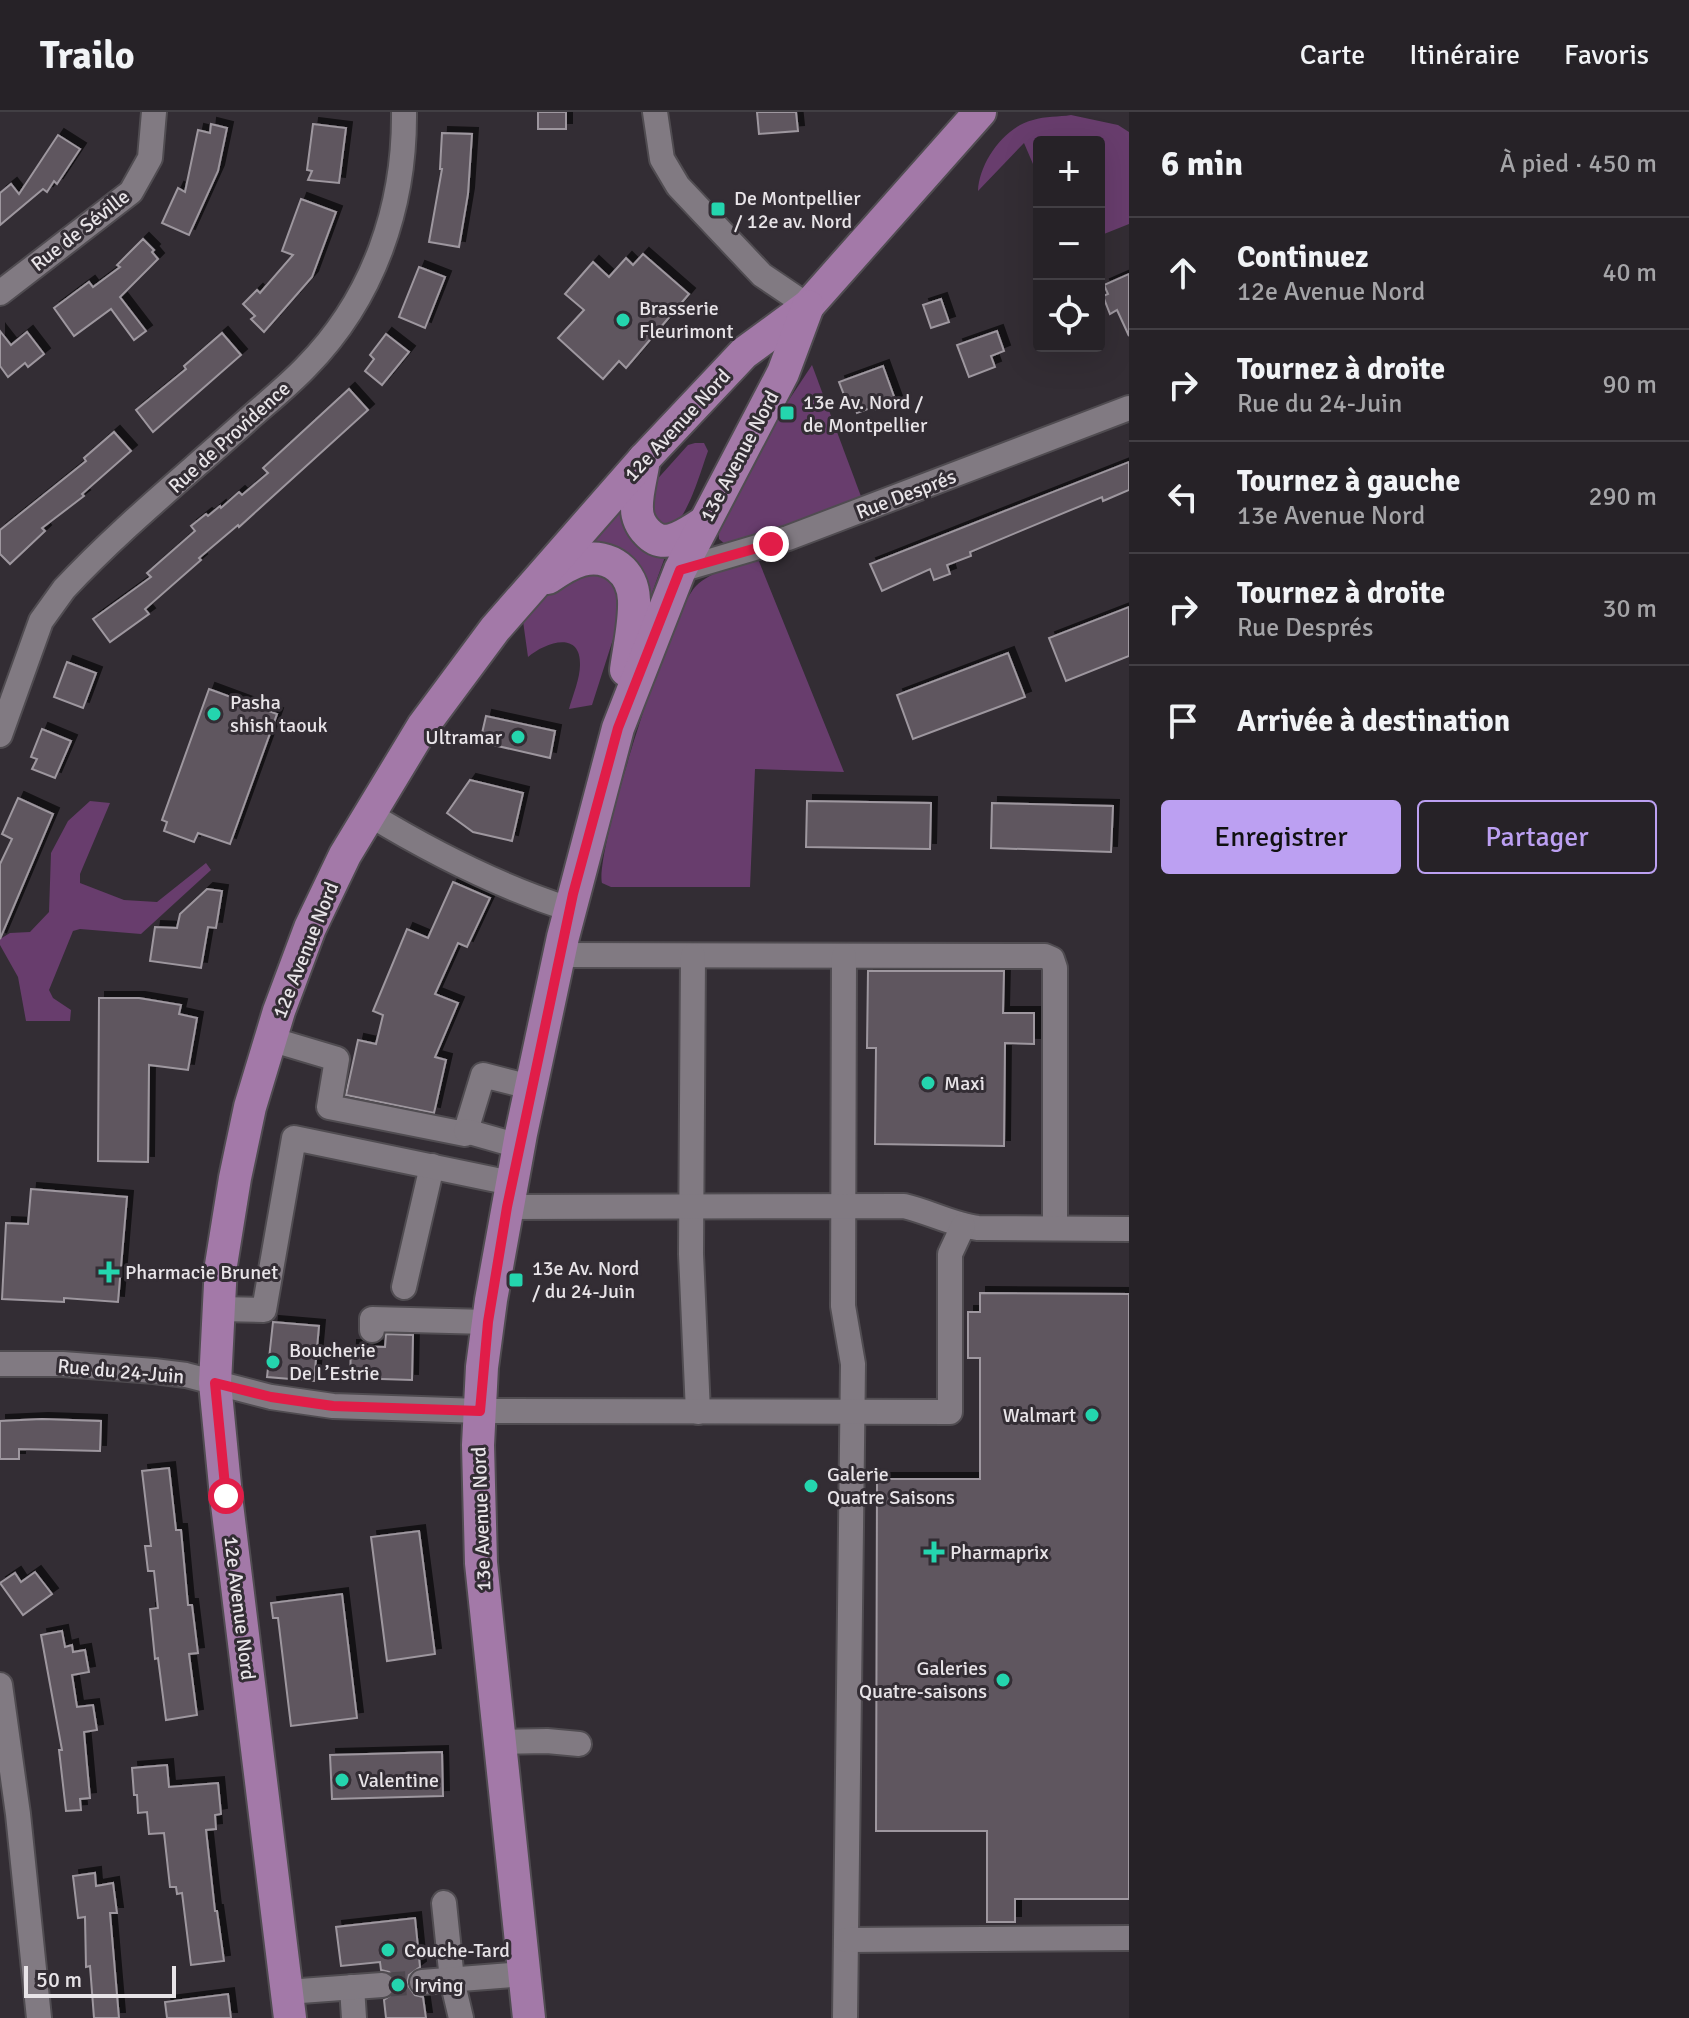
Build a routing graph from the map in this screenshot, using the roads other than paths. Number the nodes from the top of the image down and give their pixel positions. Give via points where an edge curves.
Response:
1 (154, 112) edge
2 (404, 112) edge
3 (655, 112) edge
4 (980, 112) edge
5 (0, 293) edge
6 (808, 306) junction
7 (1129, 408) edge
8 (644, 459) junction
9 (702, 524) junction
10 (680, 570) junction
11 (528, 589) junction
12 (618, 728) junction
13 (0, 735) edge
14 (369, 814) junction
15 (569, 909) junction
16 (560, 955) junction
17 (693, 956) junction
18 (844, 956) junction
19 (270, 1039) junction
20 (530, 1087) junction
21 (466, 1131) junction
22 (519, 1146) junction
23 (432, 1166) junction
24 (509, 1195) junction
25 (692, 1208) junction
26 (843, 1208) junction
27 (963, 1226) junction
28 (1055, 1227) junction
29 (1129, 1229) edge
30 (404, 1287) dead end
31 (218, 1309) junction
32 (488, 1322) junction
33 (372, 1330) dead end
34 (0, 1364) edge
35 (215, 1383) junction
36 (480, 1411) junction
37 (698, 1412) junction
38 (853, 1412) junction
39 (0, 1685) edge
40 (499, 1742) junction
41 (579, 1744) dead end
42 (11, 1864) edge
43 (444, 1903) dead end
44 (1129, 1938) edge
45 (846, 1940) junction
46 (524, 1974) junction
47 (452, 1980) junction
48 (422, 1982) tunnel mouth
49 (382, 1985) tunnel mouth
50 (352, 1987) junction
51 (289, 2005) edge
52 (39, 2018) edge
53 (354, 2018) edge
54 (461, 2018) edge
55 (529, 2018) edge
56 (845, 2018) edge

1 - 5 street, Rue de Séville via 150,158 131,192
2 - 13 street, Rue de Providence via 397,201 375,264 343,321 306,367 64,589 41,621
3 - 6 street via 662,159 678,186 762,275
4 - 6 main road, 12e Avenue Nord
6 - 8 main road, 12e Avenue Nord via 744,353
6 - 9 main road, 13e Avenue Nord via 783,373
7 - 10 street, Rue Després via 788,538
8 - 9 main road via 637,509 641,526 662,541 676,540
8 - 11 main road, 12e Avenue Nord
9 - 10 main road, 13e Avenue Nord
10 - 12 main road, 13e Avenue Nord
11 - 12 main road via 581,560 606,560 627,575 634,611
11 - 14 main road, 12e Avenue Nord via 423,726
12 - 15 main road, 13e Avenue Nord
14 - 15 street via 479,874
14 - 19 main road, 12e Avenue Nord via 310,928
15 - 16 main road, 13e Avenue Nord
16 - 17 street
16 - 20 main road, 13e Avenue Nord
17 - 18 street
17 - 25 street
18 - 26 street
18 - 28 street via 1052,959
19 - 21 street via 337,1059 329,1107
19 - 31 main road, 12e Avenue Nord via 235,1178
20 - 21 street via 483,1075
20 - 22 main road, 13e Avenue Nord
21 - 22 street
22 - 24 main road, 13e Avenue Nord
23 - 24 street
23 - 30 street
23 - 31 street via 294,1138 264,1310
24 - 25 street
24 - 32 main road, 13e Avenue Nord
25 - 26 street
25 - 37 street
26 - 27 street via 904,1206
26 - 38 street via 843,1306 853,1364
27 - 28 street
27 - 38 street, Rue du 24-Juin via 950,1254 950,1412
28 - 29 street
31 - 35 main road, 12e Avenue Nord
32 - 33 street via 372,1319
32 - 36 main road, 13e Avenue Nord
34 - 35 street, Rue du 24-Juin via 117,1367
35 - 36 street, Rue du 24-Juin via 333,1406
35 - 51 main road, 12e Avenue Nord
36 - 37 street, Rue du 24-Juin
36 - 40 main road, 13e Avenue Nord via 481,1563
37 - 38 street, Rue du 24-Juin
38 - 45 street
39 - 42 street
40 - 41 street
40 - 46 main road, 13e Avenue Nord
42 - 52 street
43 - 47 street
44 - 45 street
45 - 56 street
46 - 47 street
46 - 55 main road, 13e Avenue Nord
47 - 48 street
47 - 54 street
49 - 50 street
50 - 51 street
50 - 53 street

